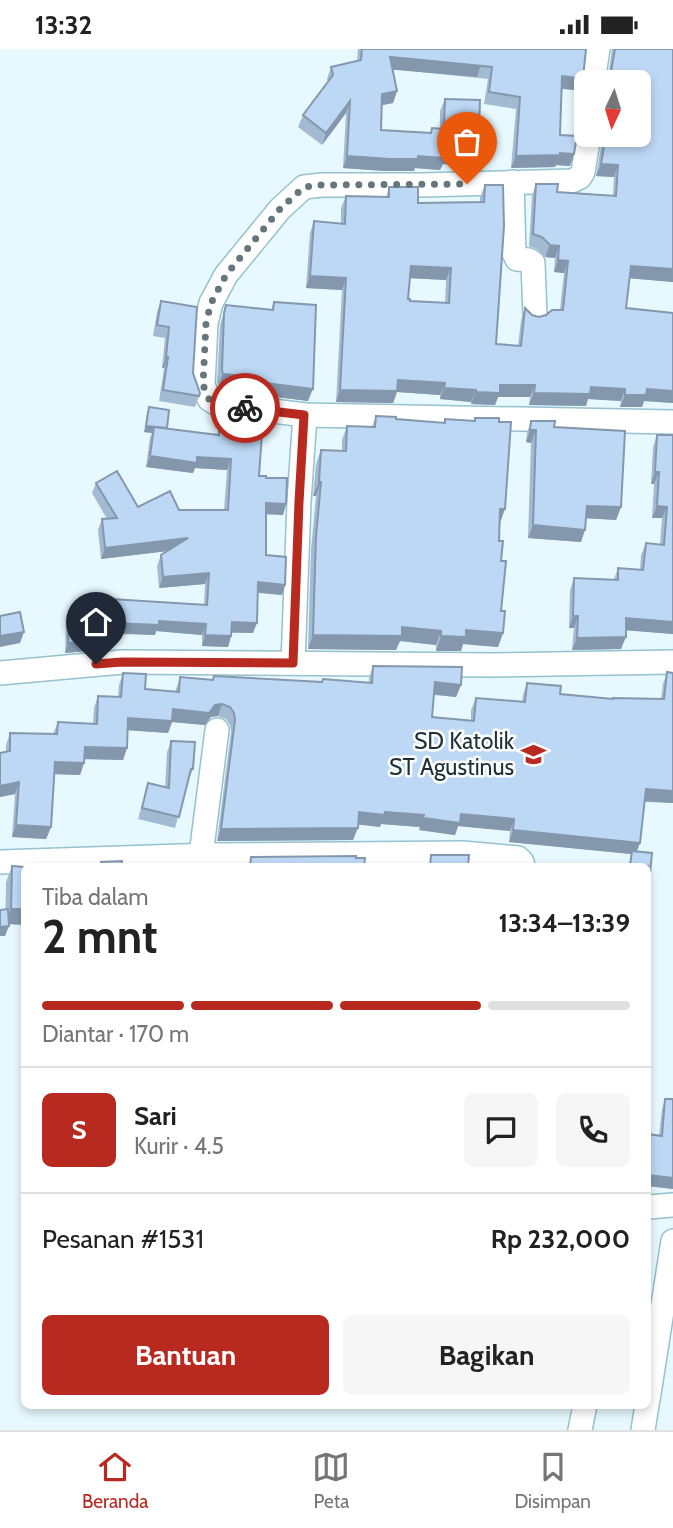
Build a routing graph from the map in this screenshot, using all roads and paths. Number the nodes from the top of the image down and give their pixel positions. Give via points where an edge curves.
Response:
1 (598, 49) edge
2 (595, 70) edge
3 (587, 147) edge
4 (512, 182) junction
5 (535, 315) edge
6 (304, 415) junction
7 (673, 422) edge
8 (673, 662) edge
9 (293, 663) junction
10 (0, 673) edge
11 (217, 730) dead end
12 (208, 859) edge
13 (0, 862) edge
14 (522, 863) edge
15 (673, 1205) edge
16 (651, 1207) edge
17 (673, 1241) edge
18 (670, 1278) edge
19 (664, 1361) edge
20 (651, 1393) edge
21 (584, 1409) edge
22 (646, 1409) edge
23 (580, 1430) edge
24 (643, 1430) edge

1 - 2 street
3 - 4 street via 580,177 572,181
4 - 5 street via 514,253 517,259 533,263
4 - 6 street via 304,187 280,209 226,275 211,303 203,385 217,404
6 - 7 street
6 - 9 street
8 - 9 street
9 - 10 street via 122,662
11 - 12 street
12 - 13 street
12 - 14 street via 463,853 518,858
15 - 16 street
17 - 18 street
18 - 19 street
19 - 20 street
21 - 23 street
22 - 24 street

